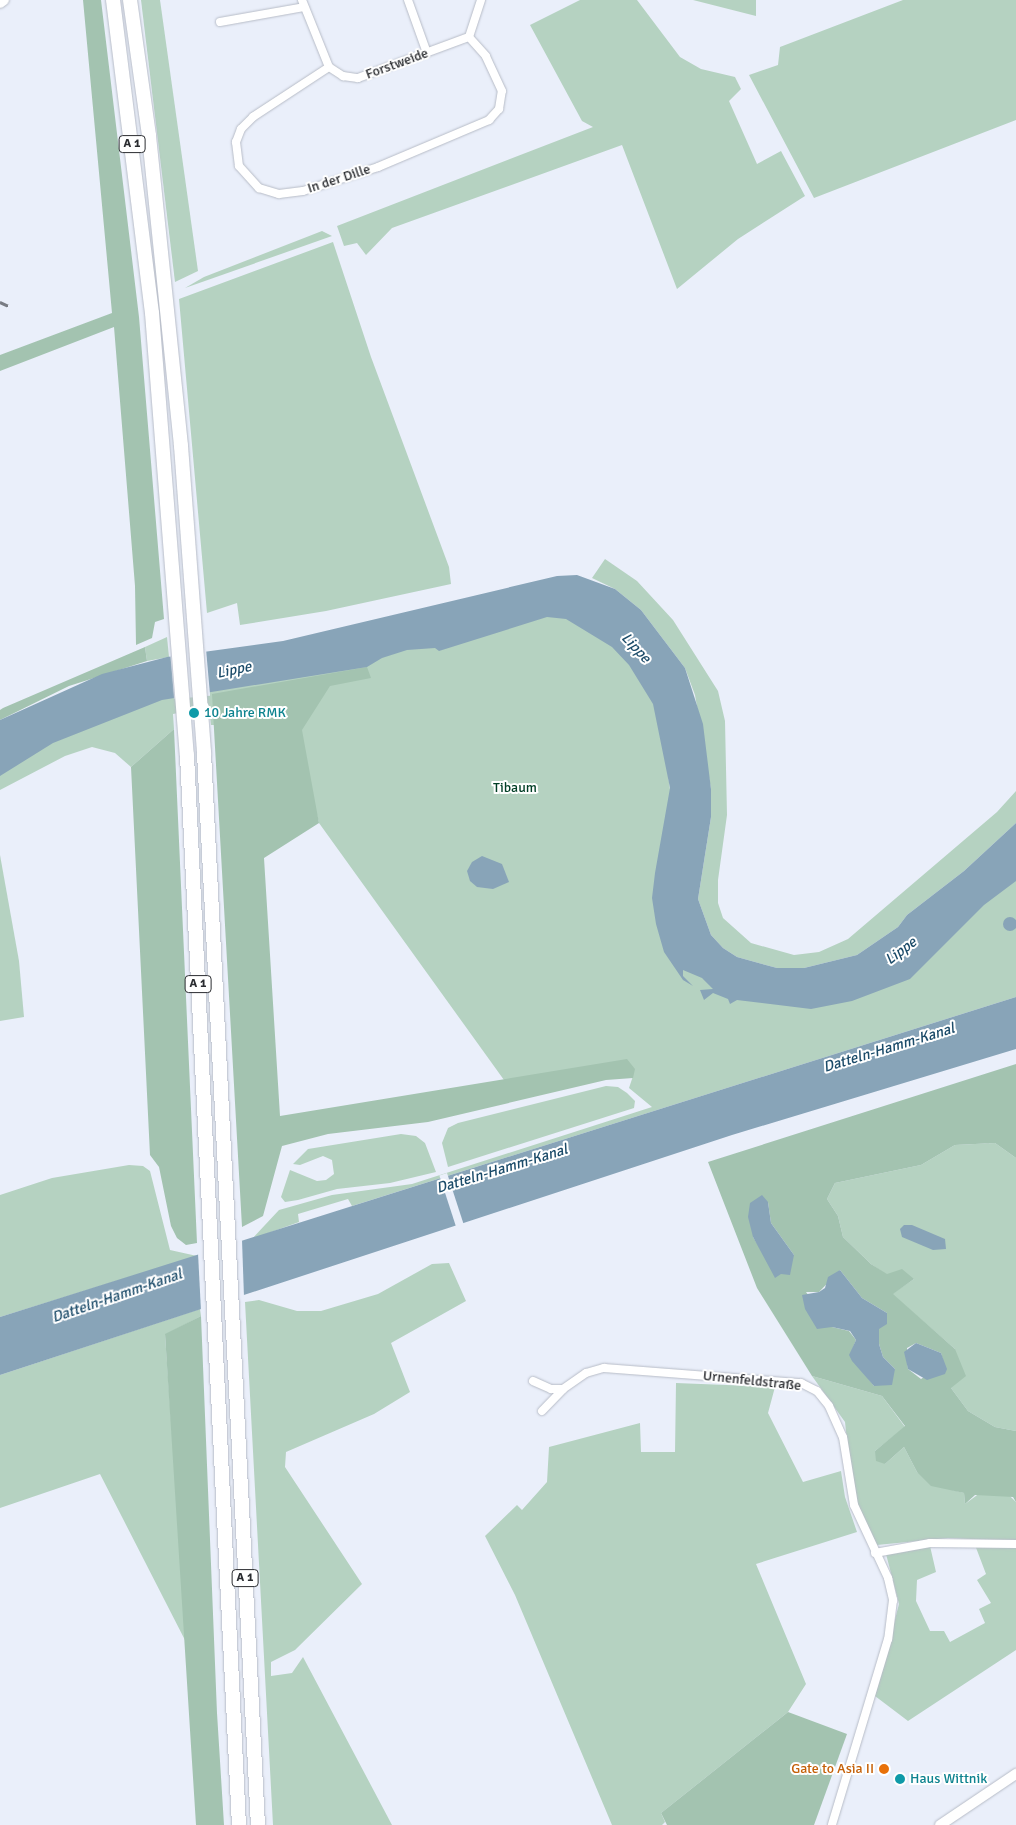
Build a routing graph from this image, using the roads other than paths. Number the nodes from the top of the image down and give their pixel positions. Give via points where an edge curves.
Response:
1 (4, 0) edge
2 (113, 0) edge
3 (130, 0) edge
4 (408, 0) edge
5 (481, 0) edge
6 (0, 4) edge
7 (303, 4) edge
8 (220, 22) dead end
9 (469, 36) junction
10 (428, 53) junction
11 (329, 67) junction
12 (533, 1381) dead end
13 (563, 1389) junction
14 (542, 1411) dead end
15 (1016, 1544) edge
16 (875, 1552) junction
17 (235, 1767) junction
18 (1016, 1774) edge
19 (229, 1825) edge
20 (239, 1825) edge
21 (258, 1825) edge
22 (832, 1825) edge
23 (940, 1825) edge

1 - 6 main road
2 - 17 highway, A 1 via 152,313 176,593 187,755
3 - 21 highway, A 1 via 167,308 204,753
4 - 10 street
5 - 9 street
7 - 8 street
7 - 11 street
9 - 10 street, Forstweide
9 - 11 street, In der Dille via 486,56 500,84 502,103 489,120 378,167 303,191 279,194 259,188 239,166 236,142 241,129 253,117
10 - 11 street, Forstweide via 358,78 343,76
12 - 13 street via 551,1389
13 - 14 street, Urnenfeldstraße
13 - 16 street, Urnenfeldstraße via 586,1372 604,1368 800,1383 817,1391 841,1431 854,1506
15 - 16 street via 938,1543
16 - 22 street, Urnenfeldstraße via 892,1592 891,1624
17 - 19 highway
17 - 20 highway, A 1
18 - 23 main road

